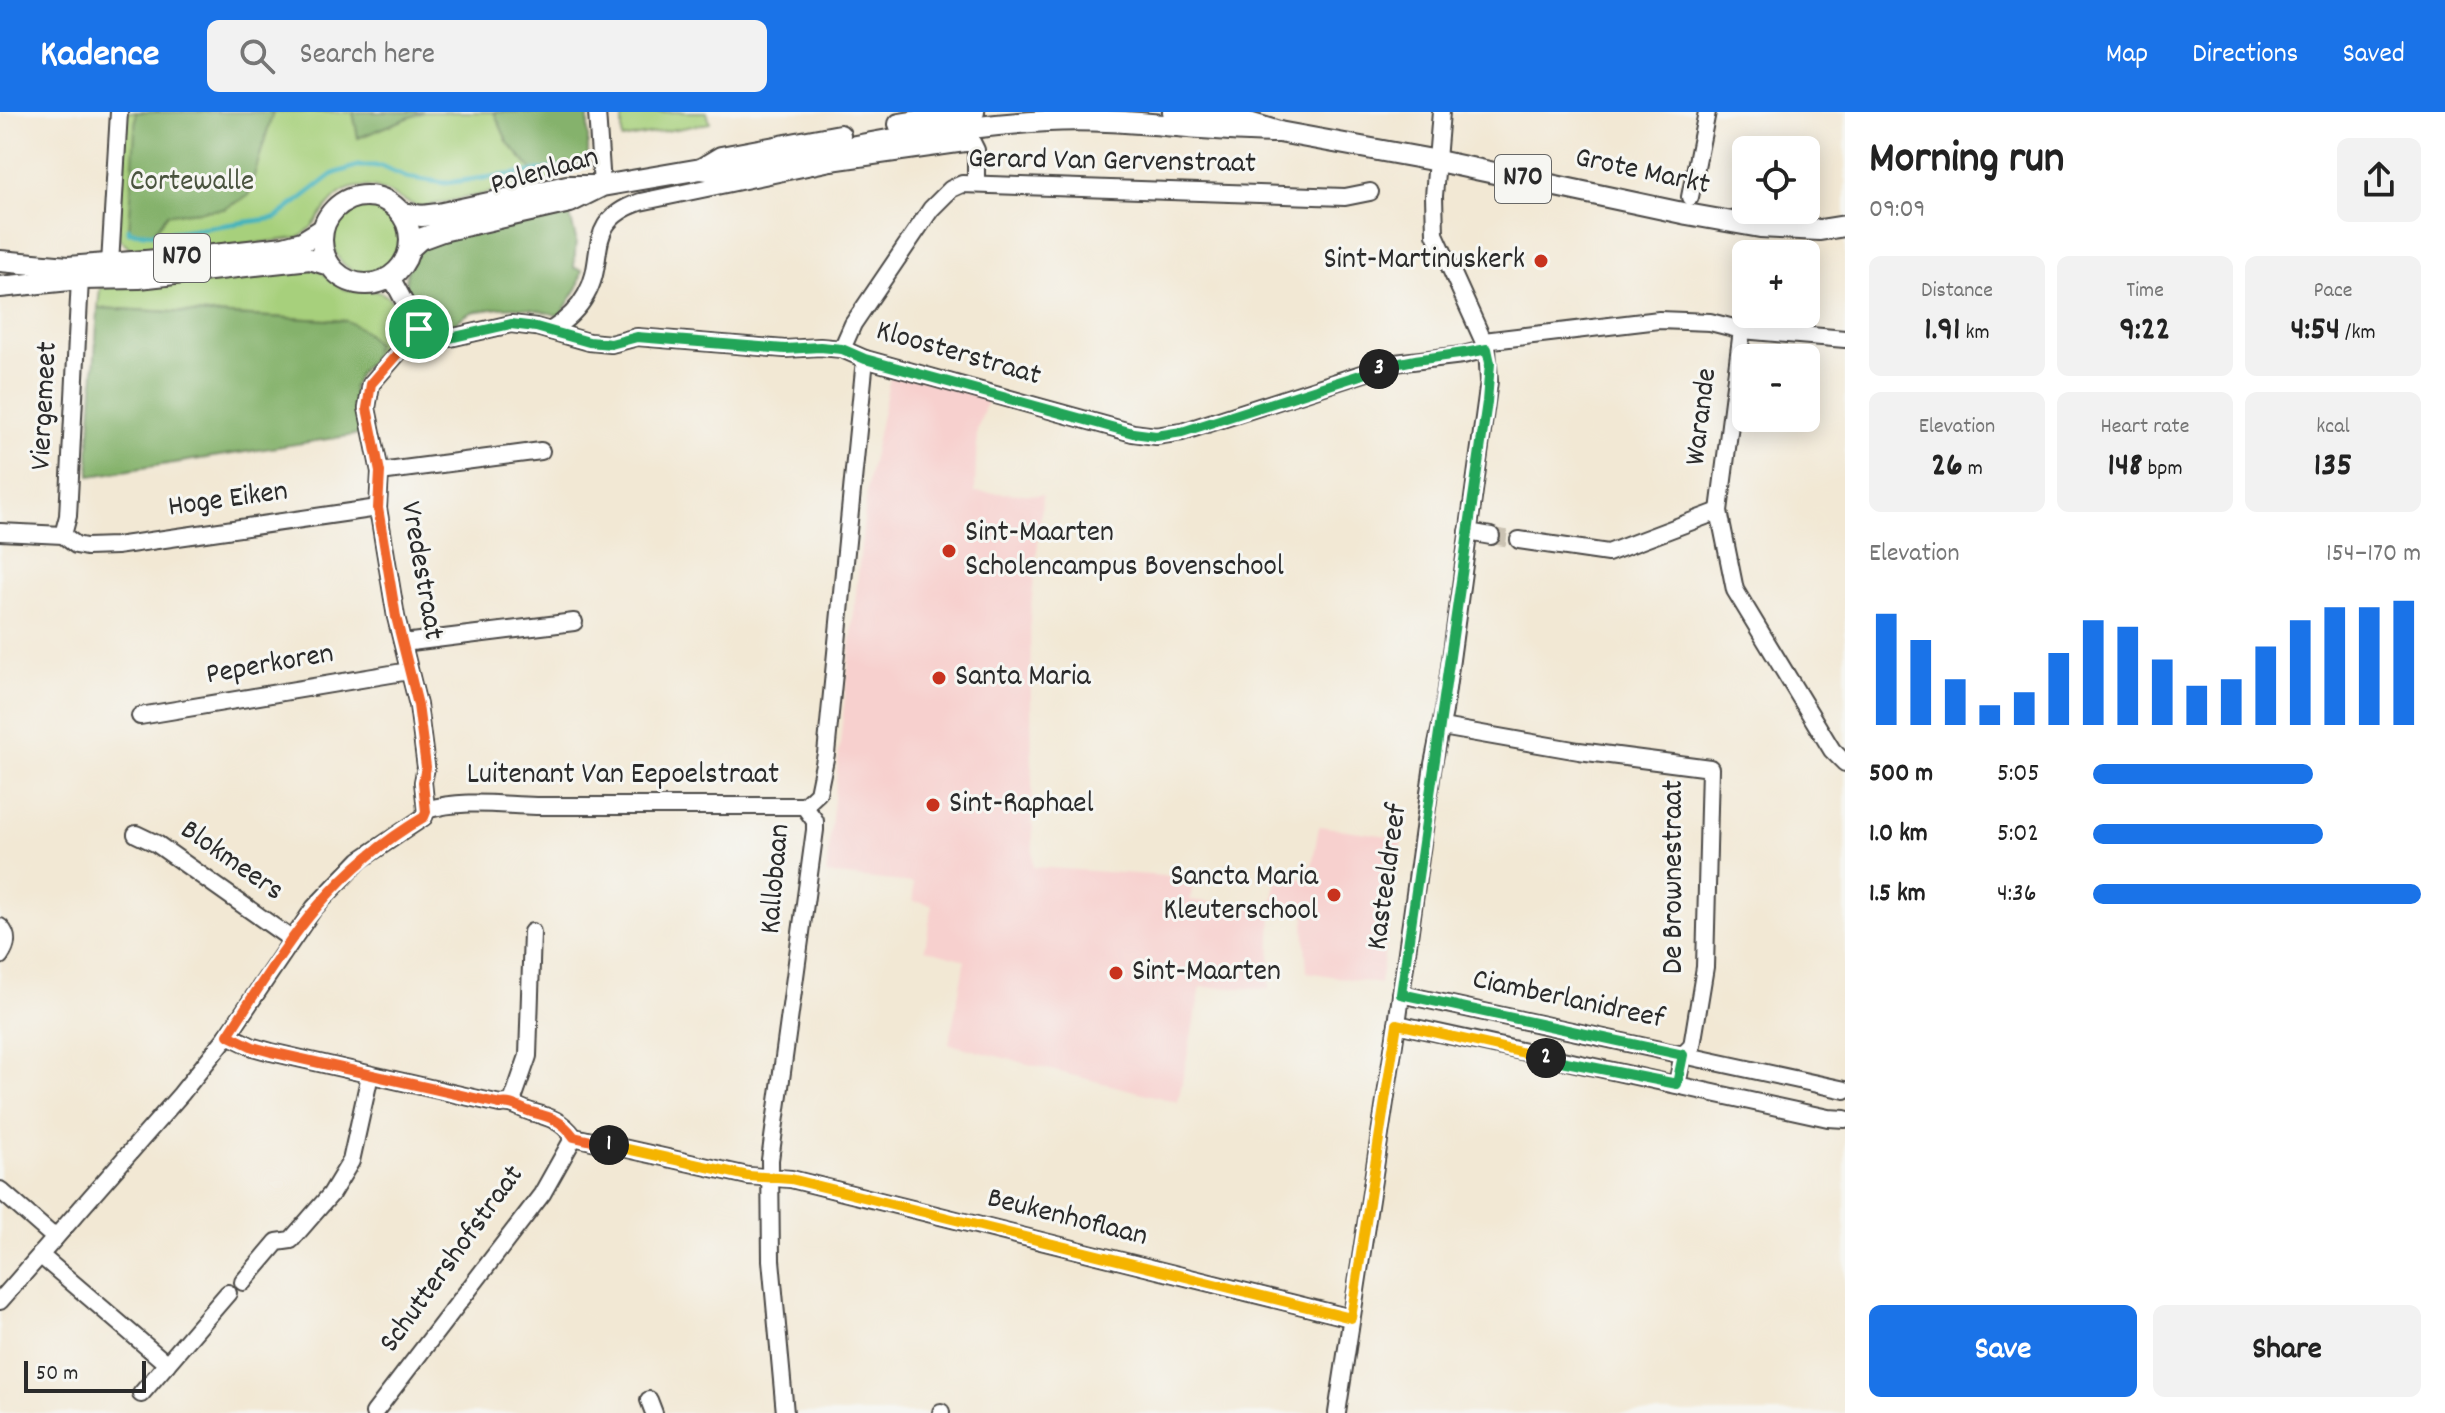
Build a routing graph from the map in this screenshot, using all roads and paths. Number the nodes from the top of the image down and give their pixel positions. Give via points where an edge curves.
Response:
1 (119, 112) edge
2 (597, 112) edge
3 (974, 112) edge
4 (1173, 112) edge
5 (1441, 112) edge
6 (1707, 112) edge
7 (1279, 132) junction
8 (1438, 161) junction
9 (701, 169) junction
10 (976, 184) junction
11 (602, 186) junction
12 (1370, 192) dead end
13 (1690, 197) dead end
14 (401, 213) junction
15 (1842, 228) edge
16 (323, 229) junction
17 (410, 248) junction
18 (0, 261) edge
19 (110, 264) junction
20 (329, 265) junction
21 (391, 277) junction
22 (80, 279) junction
23 (0, 287) edge
24 (419, 329) junction
25 (1742, 330) junction
26 (550, 331) junction
27 (1845, 339) edge
28 (1485, 345) junction
29 (842, 349) junction
30 (865, 359) junction
31 (541, 451) dead end
32 (380, 472) junction
33 (378, 508) junction
34 (1719, 511) junction
35 (0, 532) edge
36 (1468, 532) junction
37 (63, 535) junction
38 (1491, 536) tunnel mouth
39 (1519, 540) tunnel mouth
40 (574, 622) dead end
41 (403, 643) junction
42 (409, 671) junction
43 (140, 716) dead end
44 (1442, 727) junction
45 (1845, 763) edge
46 (804, 806) junction
47 (426, 810) junction
48 (136, 834) dead end
49 (0, 927) edge
50 (532, 932) dead end
51 (291, 939) junction
52 (0, 956) edge
53 (1401, 994) junction
54 (1440, 1002) junction
55 (1397, 1024) junction
56 (1435, 1032) junction
57 (228, 1035) junction
58 (1683, 1055) junction
59 (370, 1075) junction
60 (1677, 1084) junction
61 (1845, 1090) edge
62 (512, 1102) junction
63 (1845, 1119) edge
64 (574, 1137) junction
65 (770, 1178) junction
66 (0, 1190) edge
67 (55, 1238) junction
68 (40, 1255) junction
69 (243, 1282) dead end
70 (228, 1293) dead end
71 (0, 1301) edge
72 (1351, 1318) junction
73 (167, 1364) junction
74 (141, 1394) dead end
75 (374, 1413) edge
76 (785, 1413) edge
77 (1337, 1413) edge

1 - 19 street
2 - 11 street
3 - 9 main road, Polenlaan / N70 via 721,157
4 - 7 main road, Polenlaan / N70 via 1229,117
5 - 8 street
6 - 13 street
7 - 8 main road, Polenlaan / N70
7 - 9 main road, Polenlaan / N70 via 1050,121 899,137 724,172
8 - 15 main road, Grote Markt / N70 via 1760,227
8 - 28 street via 1435,234
9 - 11 main road, Polenlaan / N70
10 - 12 street, Gerard Van Gervenstraat via 1345,197
10 - 26 street, Polenlaan via 972,142 831,162 625,207 605,226 587,294
10 - 29 street, Gerard Van Gervenstraat via 951,189 931,209 853,324
11 - 14 main road, Polenlaan / N70 via 567,186 438,214
11 - 17 main road, Polenlaan / N70 via 570,202 430,234
14 - 16 main road, N70 via 382,198 357,196 335,208
14 - 17 main road
16 - 19 main road, N70 via 284,247
16 - 20 main road via 322,248
17 - 21 main road
18 - 19 main road, N70 via 68,267
20 - 21 main road, N70 via 358,283
20 - 22 main road, N70 via 310,259 139,278
21 - 24 street
22 - 23 main road, N70
22 - 37 street, Viergemeet
24 - 26 street, Kloosterstraat via 450,338 511,324
24 - 32 street, Vredestraat via 371,384 367,398
25 - 27 street
25 - 28 street via 1710,322 1659,320
25 - 34 street, Warande
26 - 29 street, Kloosterstraat via 611,344 637,337
28 - 30 street, Kloosterstraat via 1463,355 1395,363 1156,436
28 - 36 street, Kasteeldreef via 1490,363 1487,402
29 - 30 street, Kloosterstraat
30 - 46 street, Kallobaan via 826,754 818,793
31 - 32 street
32 - 33 street, Vredestraat
33 - 37 street, Hoge Eiken via 116,546 76,545
33 - 41 street, Vredestraat
34 - 39 street, Warande via 1608,553
34 - 45 street, Warande via 1735,590
35 - 37 street
36 - 38 street
36 - 44 street, Kasteeldreef
40 - 41 street
41 - 42 street, Vredestraat
42 - 43 street, Peperkoren
42 - 47 street, Vredestraat via 426,767
44 - 53 street, Kasteeldreef
44 - 58 street, De Brownestraat via 1710,768 1705,967 1692,1046
46 - 47 street, Luitenant Van Eepoelstraat via 493,802 448,803
46 - 65 street, Kallobaan via 815,830
47 - 51 street, Luitenant Van Eepoelstraat via 424,817 360,860
48 - 51 street, Blokmeers
49 - 52 street via 6,936
50 - 62 street via 528,1056
51 - 57 street, Luitenant Van Eepoelstraat
53 - 54 street, Ciamberlanidreef
53 - 55 street, Kasteeldreef
54 - 56 street, Ciamberlanidreef via 1432,1018
54 - 58 street, Ciamberlanidreef
55 - 56 street, Ciamberlanidreef
55 - 72 street, Kasteeldreef
56 - 60 street, Ciamberlanidreef
57 - 59 street via 253,1047
57 - 67 street, Luitenant Van Eepoelstraat
58 - 60 street, Ciamberlanidreef
58 - 61 street, Ciamberlanidreef
59 - 62 street via 500,1104
59 - 69 street via 351,1161 331,1194 291,1240 277,1242
60 - 63 street, Ciamberlanidreef
62 - 64 street via 554,1118
64 - 65 street, Beukenhoflaan
64 - 75 street, Schuttershofstraat via 542,1194
65 - 72 street, Beukenhoflaan
65 - 76 street, Kallobaan via 771,1260
66 - 67 street
67 - 68 street, Luitenant Van Eepoelstraat
68 - 71 street, Luitenant Van Eepoelstraat
68 - 73 street
70 - 73 street
72 - 77 street, Kasteeldreef
73 - 74 street

